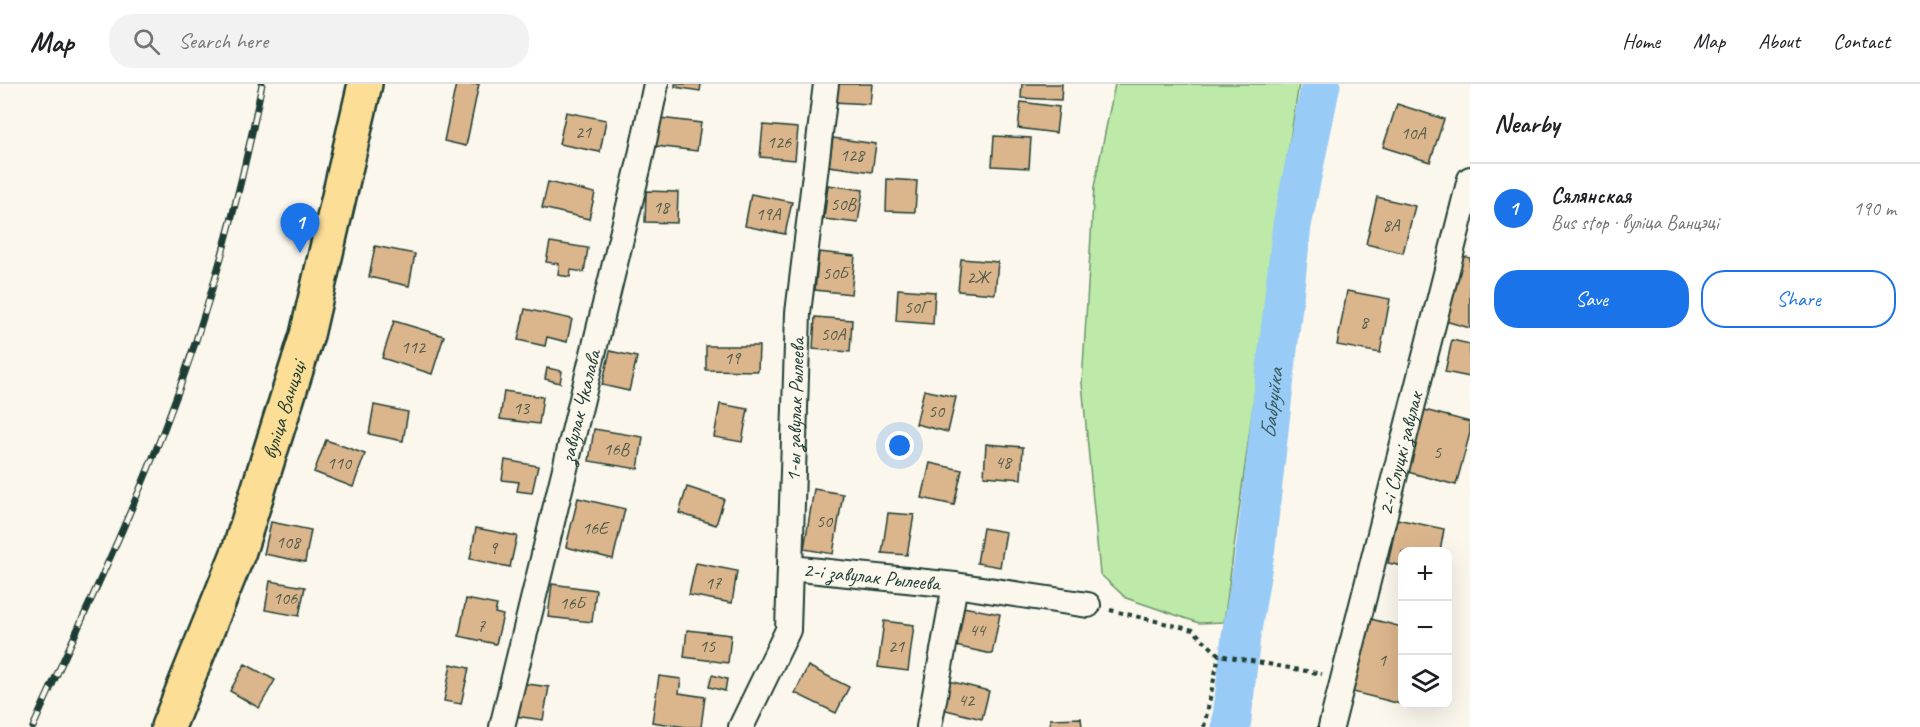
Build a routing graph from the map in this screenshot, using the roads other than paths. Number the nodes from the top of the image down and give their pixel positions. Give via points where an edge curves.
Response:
1 (365, 84) edge
2 (656, 84) edge
3 (826, 84) edge
4 (1470, 179) edge
5 (790, 568) junction
6 (955, 585) junction
7 (1088, 605) road end
8 (168, 727) edge
9 (502, 727) edge
10 (741, 727) edge
11 (929, 727) edge
12 (1331, 727) edge

1 - 8 main road, вуліца Ванцэці via 307,334 239,551
2 - 9 street, завулак Чкалава
3 - 5 street, 1-ы завулак Рылеева via 798,313
4 - 12 street, 2-і Слуцкі завулак
5 - 6 street, 2-і завулак Рылеева
5 - 10 street, 1-ы завулак Рылеева via 788,630
6 - 7 street, 2-і завулак Рылеева
6 - 11 street, 2-і завулак Рылеева

